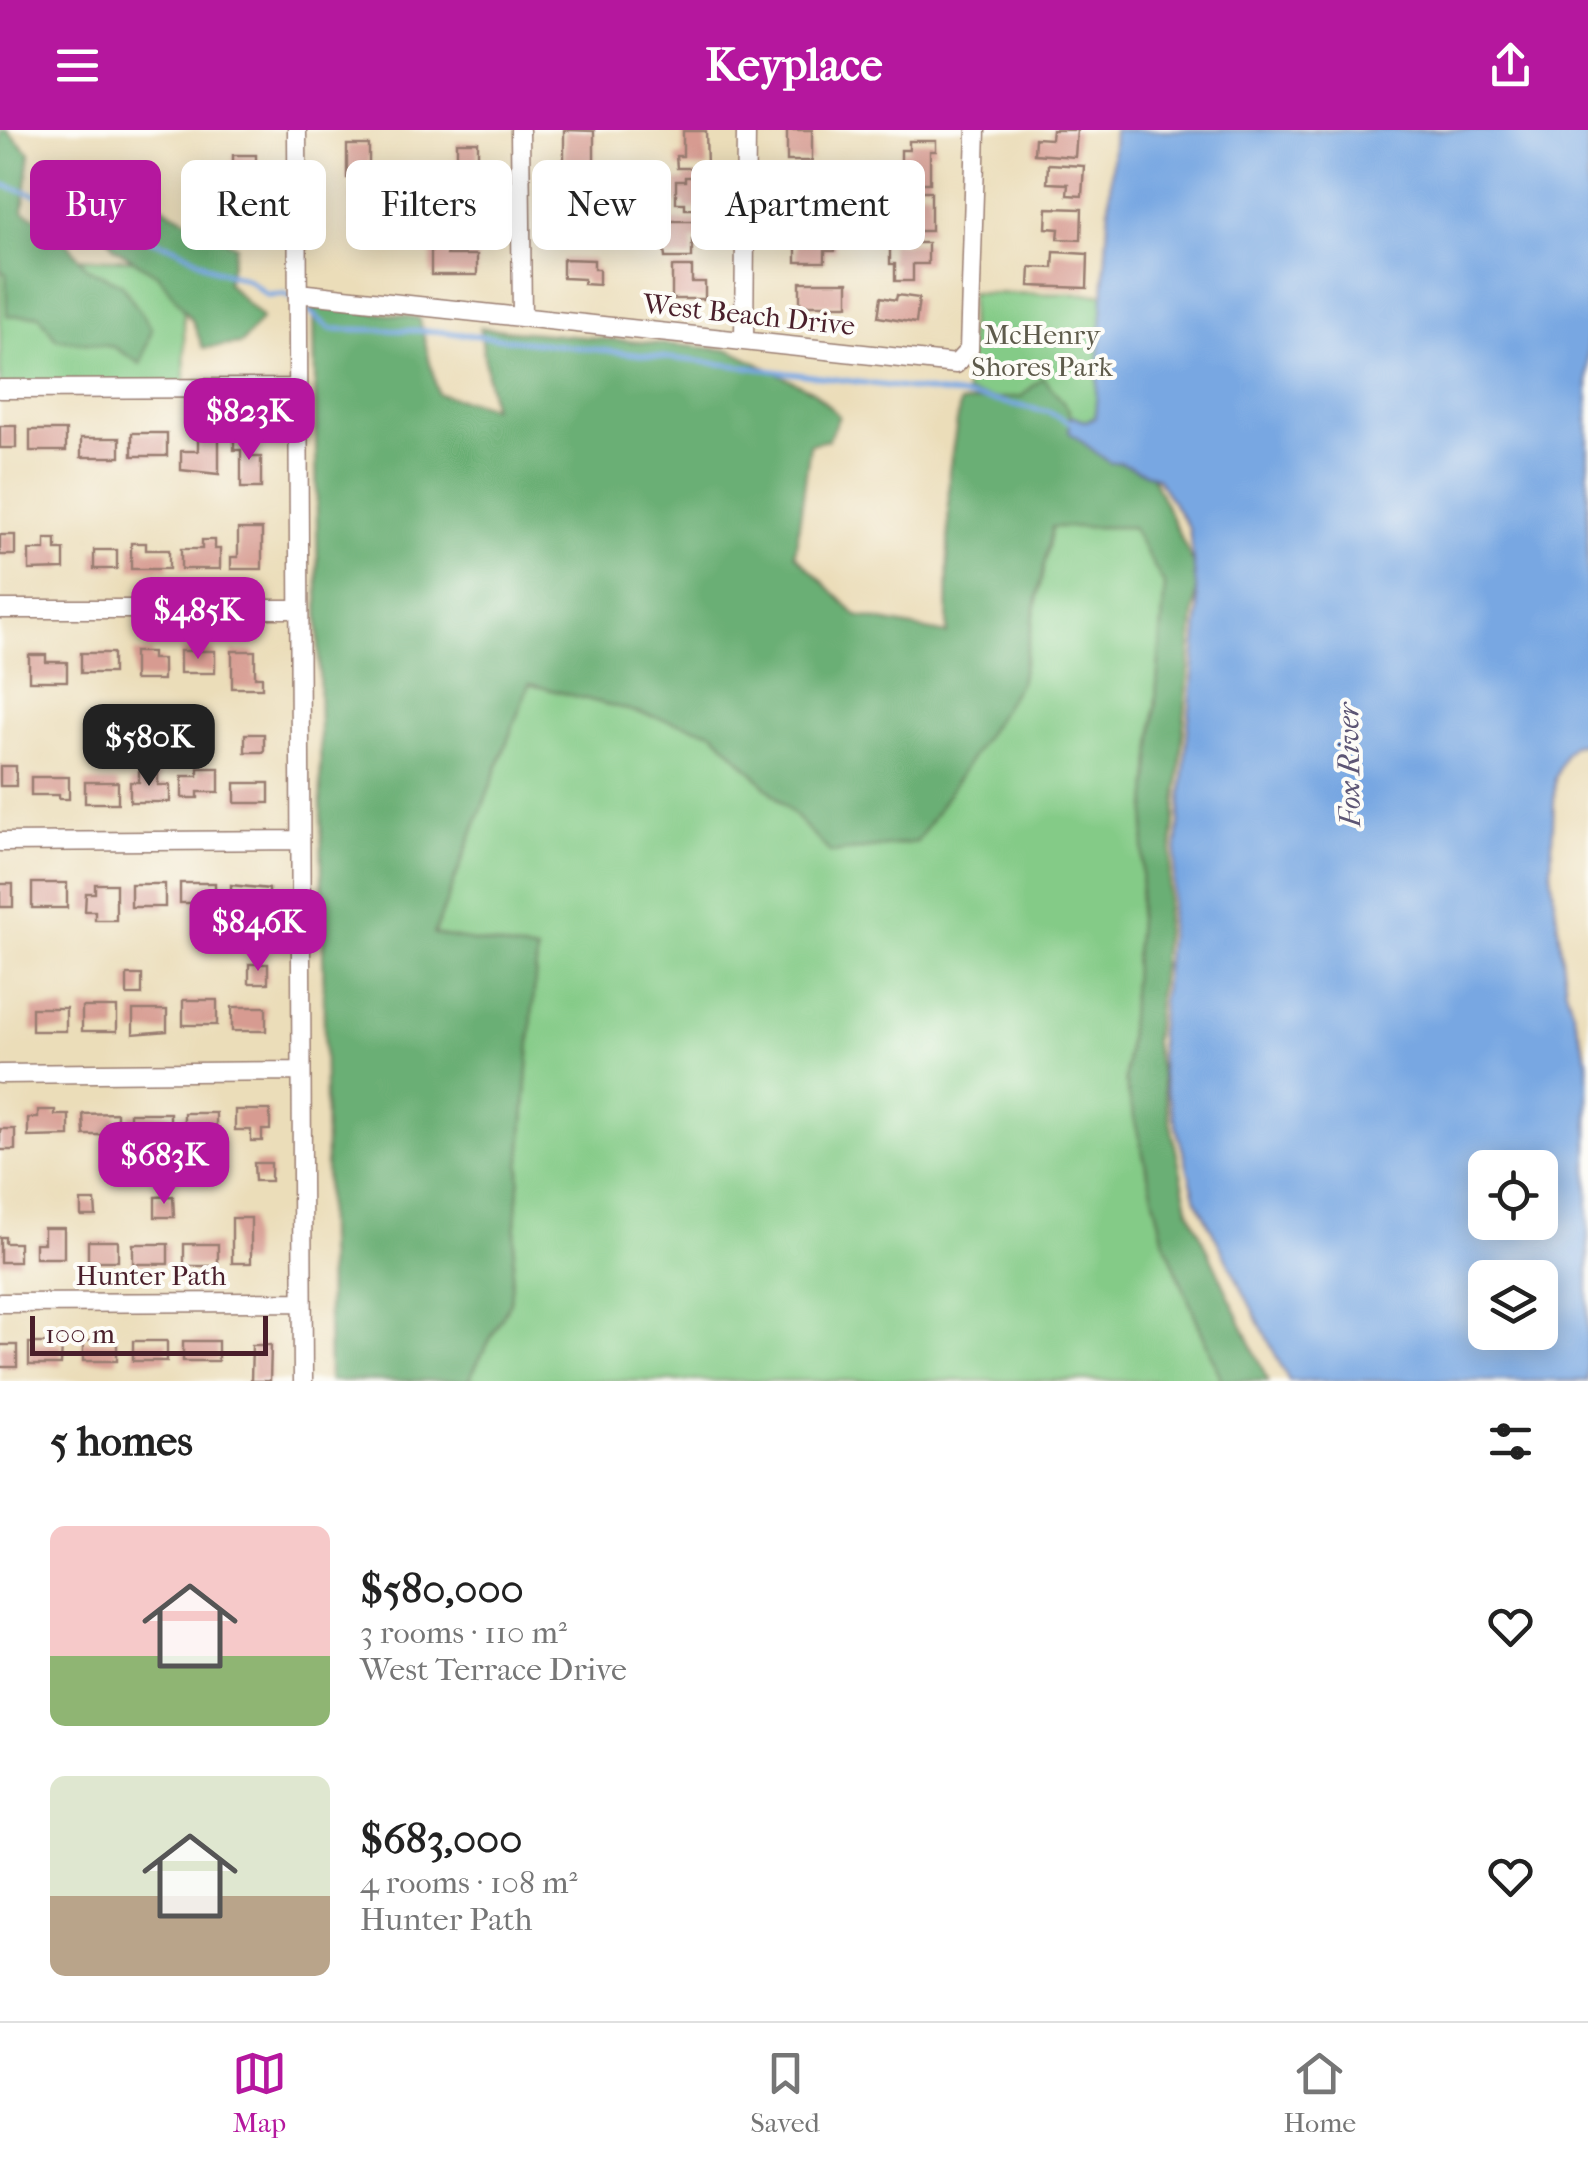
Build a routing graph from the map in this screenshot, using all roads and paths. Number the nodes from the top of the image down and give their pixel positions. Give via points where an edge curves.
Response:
1 (298, 130) edge
2 (520, 130) edge
3 (746, 130) edge
4 (976, 130) edge
5 (298, 293) junction
6 (522, 317) junction
7 (744, 341) junction
8 (298, 388) junction
9 (0, 389) edge
10 (0, 609) edge
11 (300, 609) junction
12 (300, 840) junction
13 (0, 842) edge
14 (301, 1071) junction
15 (0, 1074) edge
16 (302, 1302) junction
17 (0, 1303) edge
18 (302, 1381) edge

1 - 5 street
2 - 6 street
3 - 7 street
4 - 7 street, West Beach Drive via 969,350 961,362
5 - 6 street, West Beach Drive
5 - 8 street
6 - 7 street, West Beach Drive
8 - 9 street
8 - 11 street
10 - 11 street
11 - 12 street
12 - 13 street
12 - 14 street
14 - 15 street
14 - 16 street
16 - 17 street, Hunter Path
16 - 18 street

